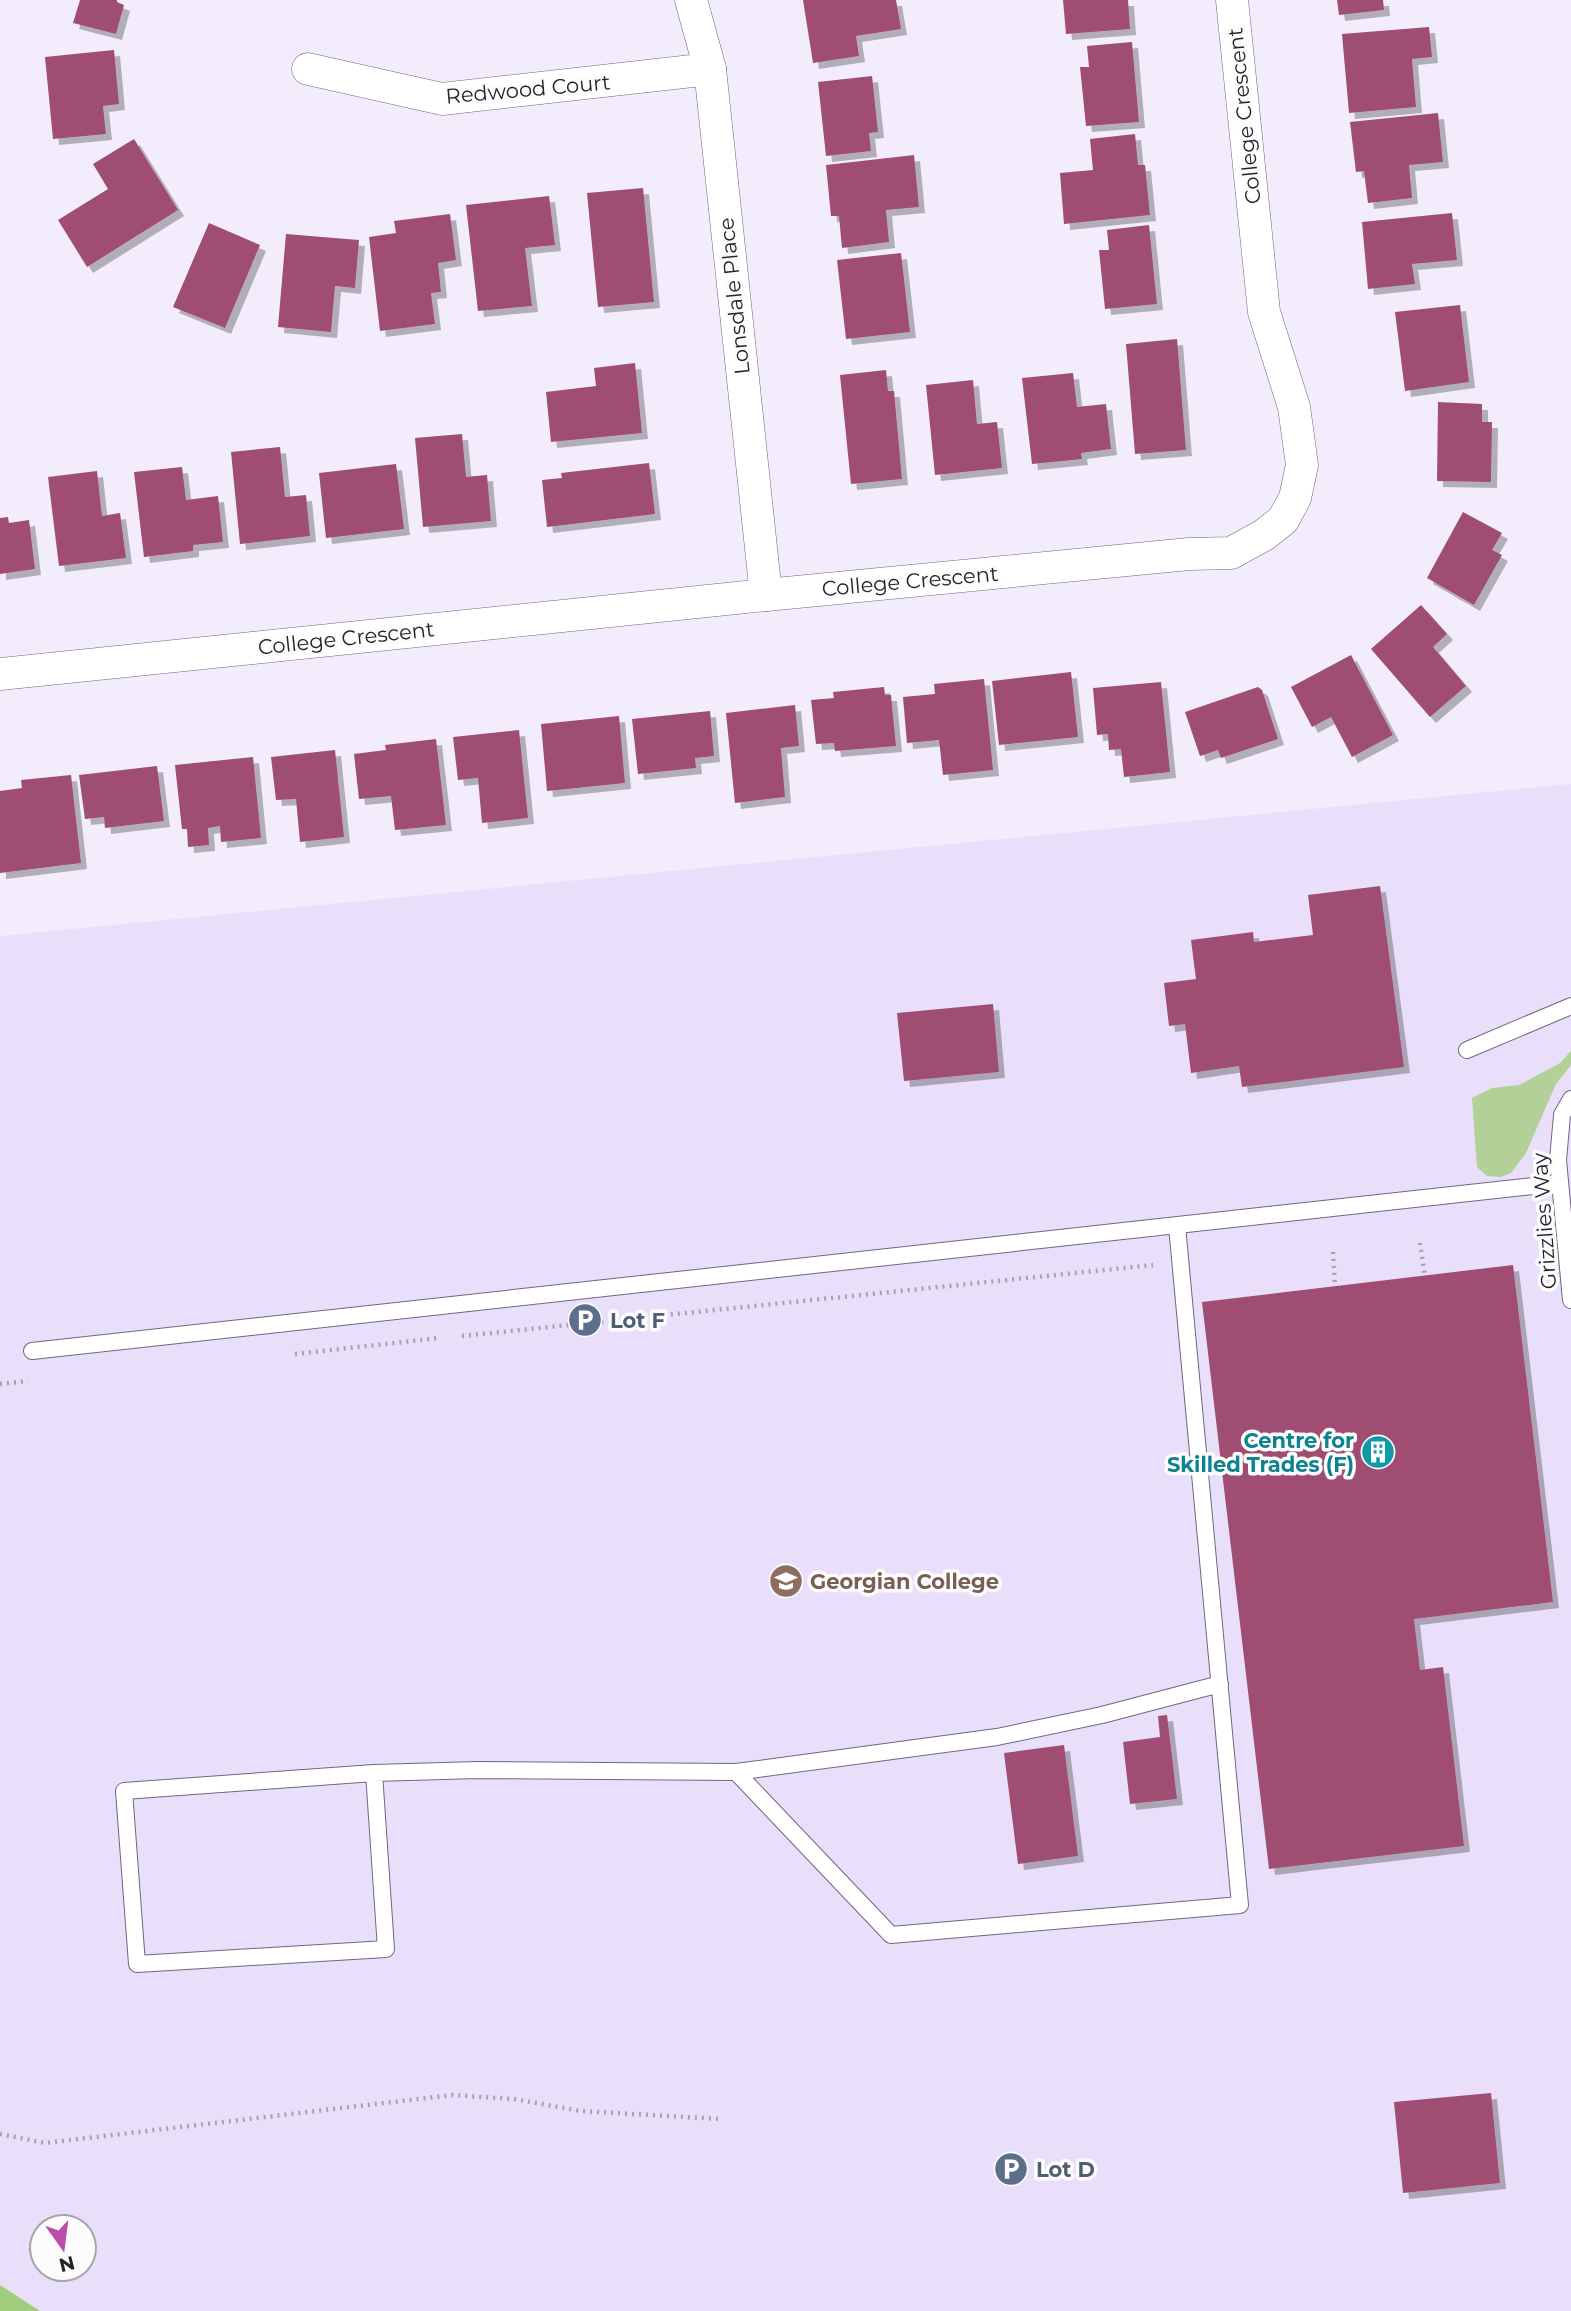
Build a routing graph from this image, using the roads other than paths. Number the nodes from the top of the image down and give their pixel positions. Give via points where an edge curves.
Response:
1 (691, 0) edge
2 (1232, 0) edge
3 (308, 69) dead end
4 (709, 69) junction
5 (766, 595) junction
6 (0, 674) edge
7 (1571, 1006) edge
8 (1467, 1050) dead end
9 (1571, 1099) edge
10 (1560, 1183) junction
11 (1177, 1226) junction
12 (1571, 1300) edge
13 (32, 1350) dead end
14 (1220, 1684) junction
15 (736, 1772) junction
16 (374, 1773) junction

1 - 4 street, Lonsdale Place
2 - 5 street, College Crescent via 1265,313 1294,407 1302,465 1295,498 1283,520 1231,552
3 - 4 street, Redwood Court via 442,99
4 - 5 street, Lonsdale Place
5 - 6 street, College Crescent
7 - 8 lane
9 - 10 lane, Grizzlies Way via 1562,1115
10 - 11 lane
10 - 12 lane, Grizzlies Way
11 - 13 lane
11 - 14 lane
14 - 15 lane via 997,1737
14 - 15 lane via 1240,1905 891,1935
15 - 16 lane
16 - 16 lane via 124,1791 137,1964 386,1949

